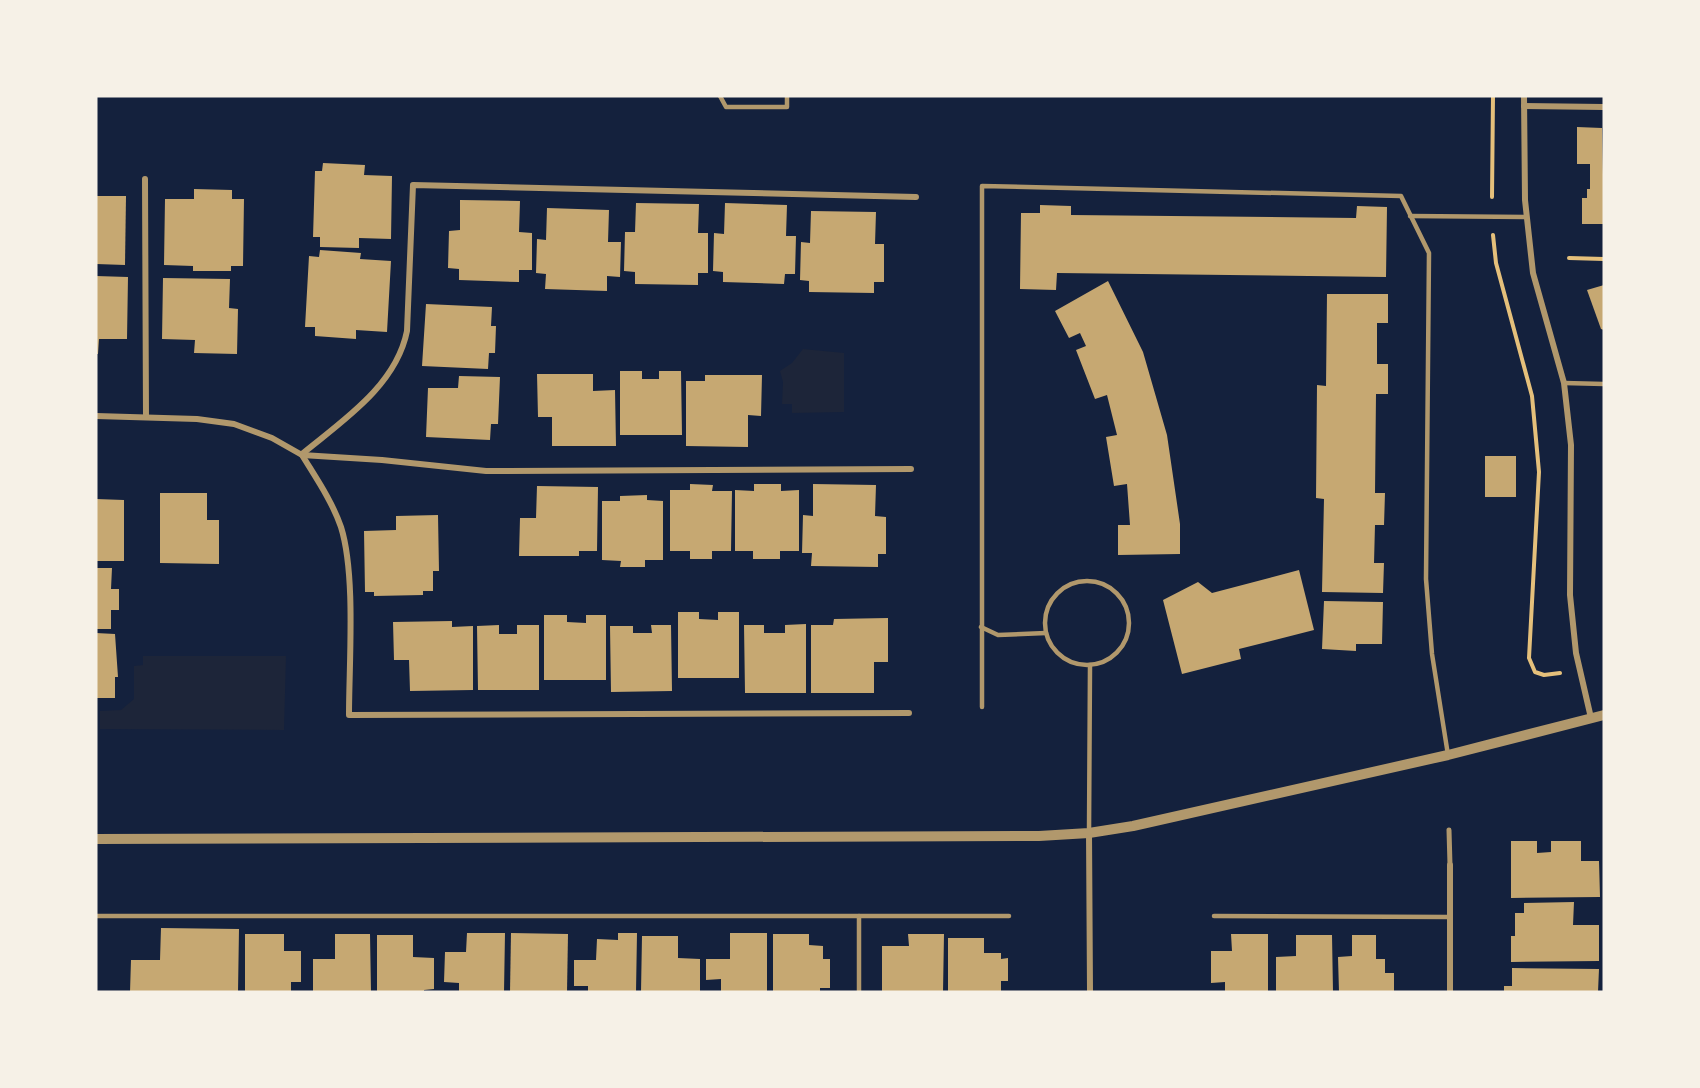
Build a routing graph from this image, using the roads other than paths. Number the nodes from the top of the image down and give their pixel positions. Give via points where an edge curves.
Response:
1 (720, 96) edge
2 (787, 96) edge
3 (1524, 96) edge
4 (1524, 106) junction
5 (1604, 107) edge
6 (145, 178) dead end
7 (916, 197) dead end
8 (1410, 216) junction
9 (1527, 218) junction
10 (1564, 383) junction
11 (1604, 384) edge
12 (96, 416) edge
13 (146, 417) junction
14 (302, 455) junction
15 (911, 469) dead end
16 (981, 626) junction
17 (1046, 633) junction
18 (1090, 665) junction
19 (982, 706) dead end
20 (909, 713) dead end
21 (1604, 715) edge
22 (1591, 718) junction
23 (1448, 755) junction
24 (1449, 830) dead end
25 (1089, 833) junction
26 (96, 839) edge
27 (1450, 865) joint
28 (96, 916) edge
29 (860, 916) junction
30 (1009, 916) dead end
31 (1214, 916) dead end
32 (1450, 917) junction
33 (858, 992) edge
34 (1090, 992) edge
35 (1450, 992) edge

1 - 2 lane via 726,107 787,107
3 - 4 street
4 - 5 street
4 - 9 street
6 - 13 street
7 - 14 street via 413,185 404,348 364,403
8 - 9 lane
8 - 16 lane via 1401,196 982,186
8 - 23 lane via 1429,253 1426,579 1432,654
9 - 10 street via 1533,273
10 - 11 lane
10 - 22 street via 1570,445 1570,595 1576,653
12 - 13 street
13 - 14 street via 197,418 234,424 272,438
14 - 15 street via 486,471
14 - 20 street via 331,503 341,529 348,589 349,715
16 - 17 lane via 998,635
16 - 19 lane
17 - 18 lane via 1057,654 1078,665
17 - 18 lane via 1049,605 1070,585 1099,582 1112,589 1128,613 1130,628 1117,654
18 - 25 lane
21 - 22 street
22 - 23 street
23 - 25 street
24 - 27 street
25 - 26 street
25 - 34 street
27 - 32 street
28 - 29 lane
29 - 30 lane
29 - 33 lane
31 - 32 lane
32 - 35 street

